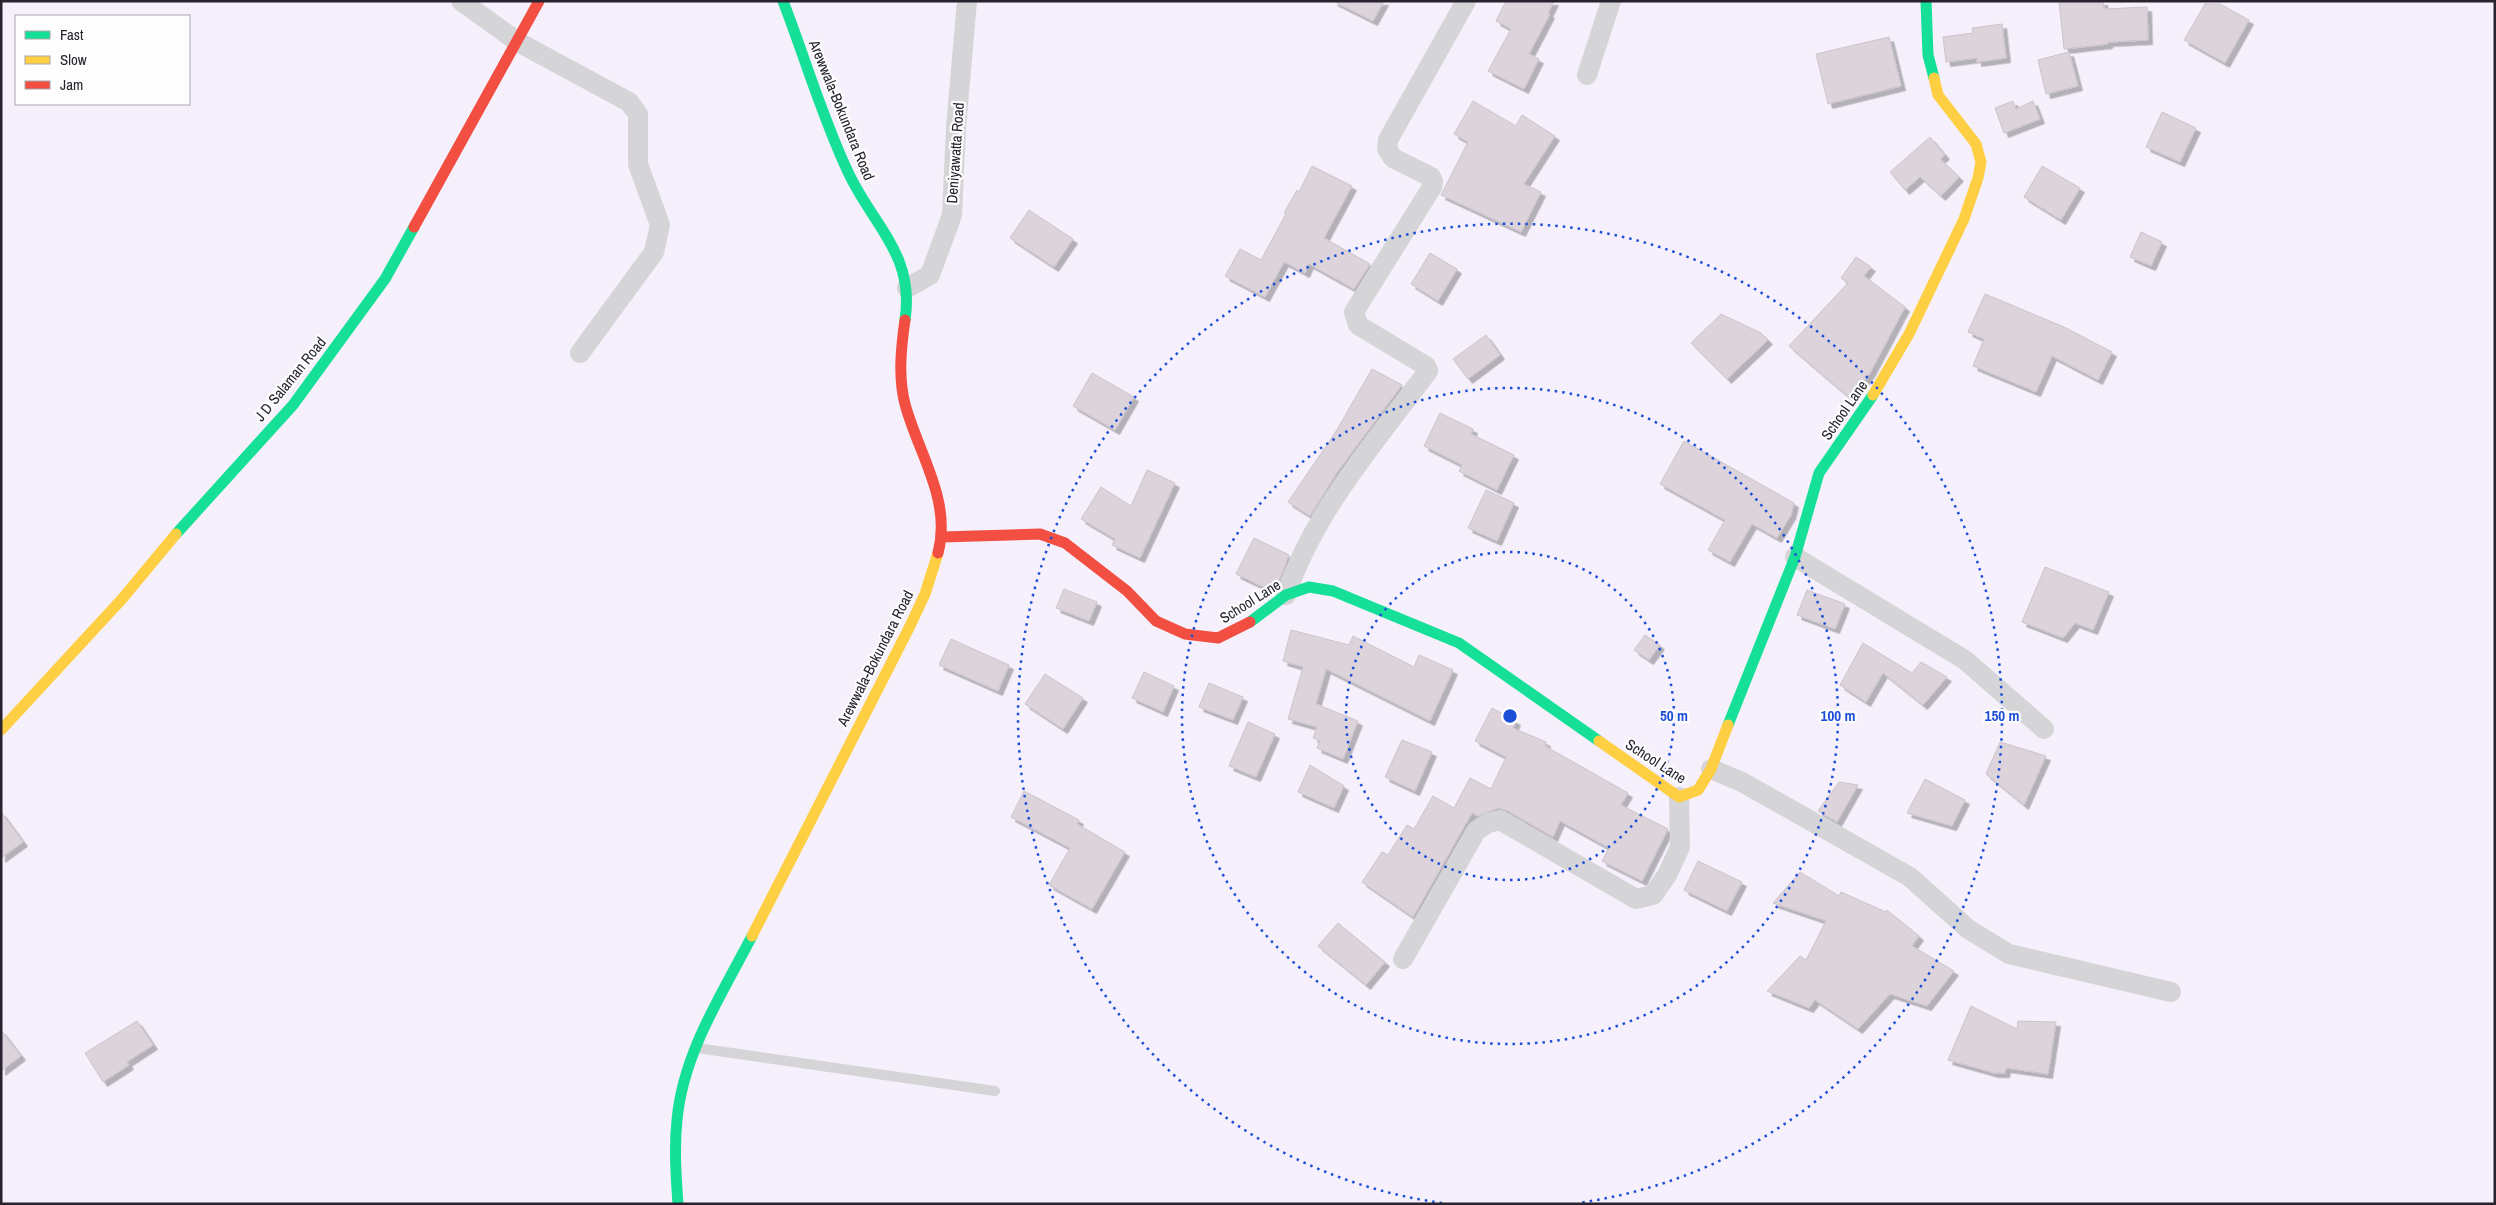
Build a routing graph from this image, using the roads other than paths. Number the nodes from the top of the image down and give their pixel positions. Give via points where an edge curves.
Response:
1 (461, 1) edge
2 (539, 1) edge
3 (783, 1) edge
4 (967, 1) edge
5 (1466, 1) edge
6 (1611, 1) edge
7 (1926, 1) edge
8 (518, 42) junction
9 (1587, 75) dead end
10 (907, 288) junction
11 (580, 353) dead end
12 (942, 537) junction
13 (1795, 558) junction
14 (1286, 595) junction
15 (2044, 729) dead end
16 (1, 730) edge
17 (1711, 769) junction
18 (1678, 797) junction
19 (1403, 959) dead end
20 (2171, 992) dead end
21 (694, 1048) junction
22 (995, 1091) dead end
23 (678, 1204) edge

1 - 8 street
2 - 8 street, J D Salaman Road
3 - 10 street, Arewwala-Bokundara Road via 849,173 897,255
4 - 10 street, Deniyawatta Road via 952,215 930,274
5 - 14 street via 1388,140 1387,149 1393,158 1431,176 1434,181 1432,187 1354,312 1358,325 1426,366 1428,371 1349,477 1308,540
6 - 9 street
7 - 13 street, School Lane via 1928,55 1938,95 1976,144 1981,162 1978,178 1964,219 1909,334 1883,381 1819,472
8 - 11 street via 629,102 638,114 638,164 660,225 654,252
8 - 16 street, J D Salaman Road via 385,279 293,405
10 - 12 street, Arewwala-Bokundara Road via 901,366 904,400 936,485
12 - 14 street, School Lane via 1040,534 1065,542 1156,620 1184,634 1218,638 1245,626
12 - 21 street, Arewwala-Bokundara Road via 913,623 826,786
13 - 15 street via 1965,660
13 - 17 street, School Lane
14 - 18 street, School Lane via 1309,586 1333,591 1459,643
17 - 18 street, School Lane via 1698,790
17 - 20 street via 1742,782 1910,877 1968,929 2009,954
18 - 19 street via 1680,847 1653,895 1636,899 1500,820 1488,823 1476,831
21 - 22 lane
21 - 23 street, Arewwala-Bokundara Road via 682,1086 676,1121

